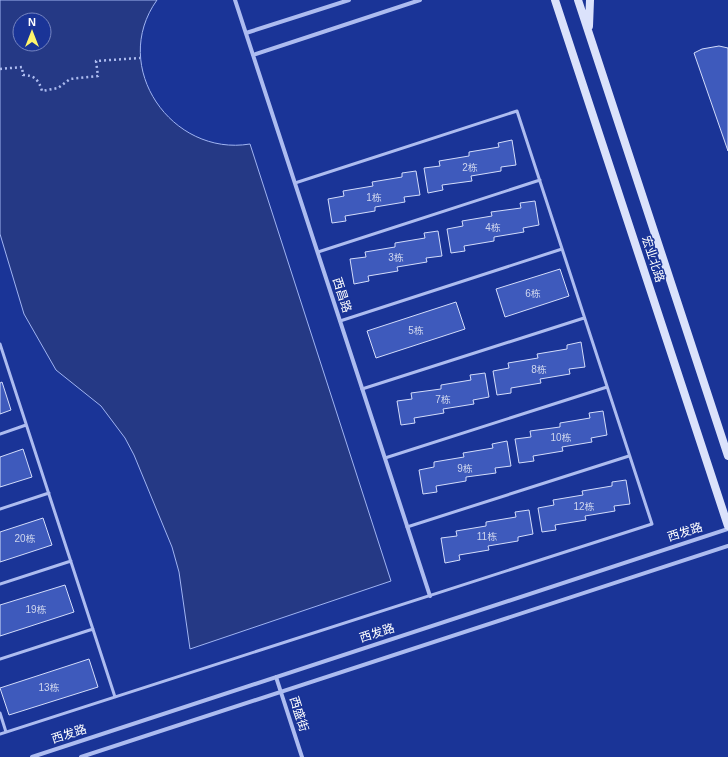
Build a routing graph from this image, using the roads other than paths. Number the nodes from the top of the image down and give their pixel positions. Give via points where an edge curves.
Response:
1 (235, 0) edge
2 (349, 0) edge
3 (420, 0) edge
4 (555, 0) edge
5 (578, 0) edge
6 (590, 0) edge
7 (246, 33) junction
8 (590, 37) junction
9 (253, 55) junction
10 (540, 180) junction
11 (295, 183) junction
12 (562, 249) junction
13 (318, 252) junction
14 (584, 318) junction
15 (340, 320) junction
16 (0, 344) edge
17 (4, 358) junction
18 (0, 359) edge
19 (607, 387) junction
20 (362, 389) junction
21 (26, 426) junction
22 (0, 434) edge
23 (629, 456) junction
24 (728, 456) edge
25 (385, 458) junction
26 (49, 493) junction
27 (0, 509) edge
28 (407, 527) junction
29 (728, 527) edge
30 (728, 546) edge
31 (71, 561) junction
32 (0, 584) edge
33 (430, 596) junction
34 (93, 629) junction
35 (0, 659) edge
36 (276, 677) junction
37 (281, 692) junction
38 (115, 697) junction
39 (0, 713) edge
40 (6, 732) junction
41 (0, 734) edge
42 (32, 757) edge
43 (81, 757) edge
44 (302, 757) edge

1 - 7 street, 西昌路
2 - 7 street
3 - 9 street
4 - 29 main road, 宏业北路
5 - 8 main road, 宏业北路
6 - 8 main road
7 - 9 street, 西昌路
8 - 24 main road, 宏业北路
9 - 11 street, 西昌路
10 - 11 lane via 517,111
10 - 12 lane
10 - 13 lane
11 - 13 street, 西昌路
12 - 14 lane
12 - 15 lane
13 - 15 street, 西昌路
14 - 19 lane
14 - 20 lane
15 - 20 street, 西昌路
16 - 17 lane
17 - 18 lane
17 - 21 lane
19 - 23 lane
19 - 25 lane
20 - 25 street, 西昌路
21 - 22 lane
21 - 26 lane
23 - 28 lane
23 - 33 lane via 652,524
25 - 28 street, 西昌路
26 - 27 lane
26 - 31 lane
28 - 33 street, 西昌路
29 - 36 street, 西发路
30 - 37 street
31 - 32 lane
31 - 34 lane
33 - 38 lane
34 - 35 lane
34 - 38 lane
36 - 37 street, 西盛街
36 - 42 street, 西发路
37 - 43 street
37 - 44 street, 西盛街
38 - 40 lane
39 - 40 lane
40 - 41 lane

